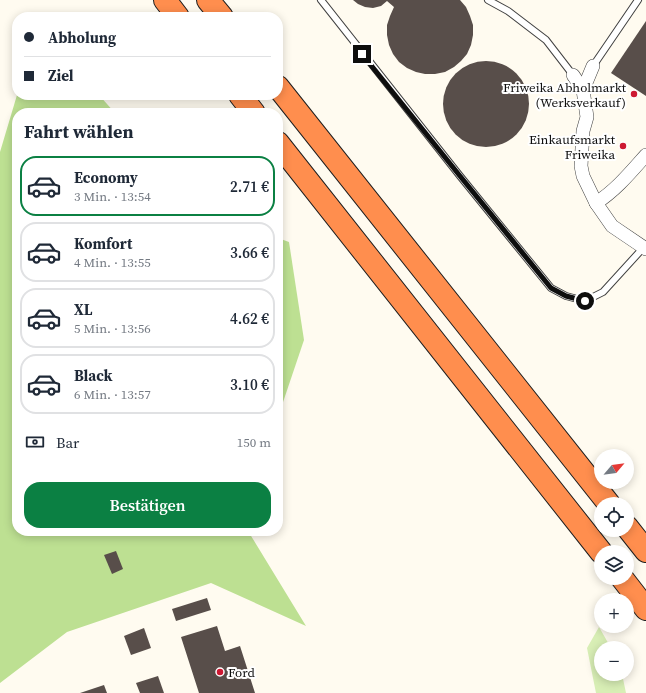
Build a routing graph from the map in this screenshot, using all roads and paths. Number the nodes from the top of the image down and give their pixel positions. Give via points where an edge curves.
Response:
1 (165, 0) edge
2 (208, 0) edge
3 (320, 0) edge
4 (488, 0) edge
5 (638, 0) edge
6 (174, 12) edge
7 (218, 12) edge
8 (593, 66) joint
9 (573, 75) joint
10 (583, 90) junction
11 (283, 93) edge
12 (244, 100) edge
13 (250, 108) edge
14 (283, 149) edge
15 (646, 154) edge
16 (596, 203) junction
17 (645, 248) edge
18 (603, 497) edge
19 (634, 527) edge
20 (634, 536) edge
21 (646, 537) edge
22 (595, 545) edge
23 (646, 551) edge
24 (627, 585) edge
25 (646, 609) edge

1 - 6 highway
2 - 7 highway
3 - 17 lane via 551,288 566,296 585,301 603,292
4 - 9 lane via 508,11 546,40
5 - 8 lane
8 - 10 street
9 - 10 street
10 - 16 street via 586,117 581,166
11 - 18 highway
12 - 13 highway
14 - 22 highway
15 - 16 street via 622,183
16 - 17 street via 612,226
19 - 21 highway
20 - 23 highway
24 - 25 highway

